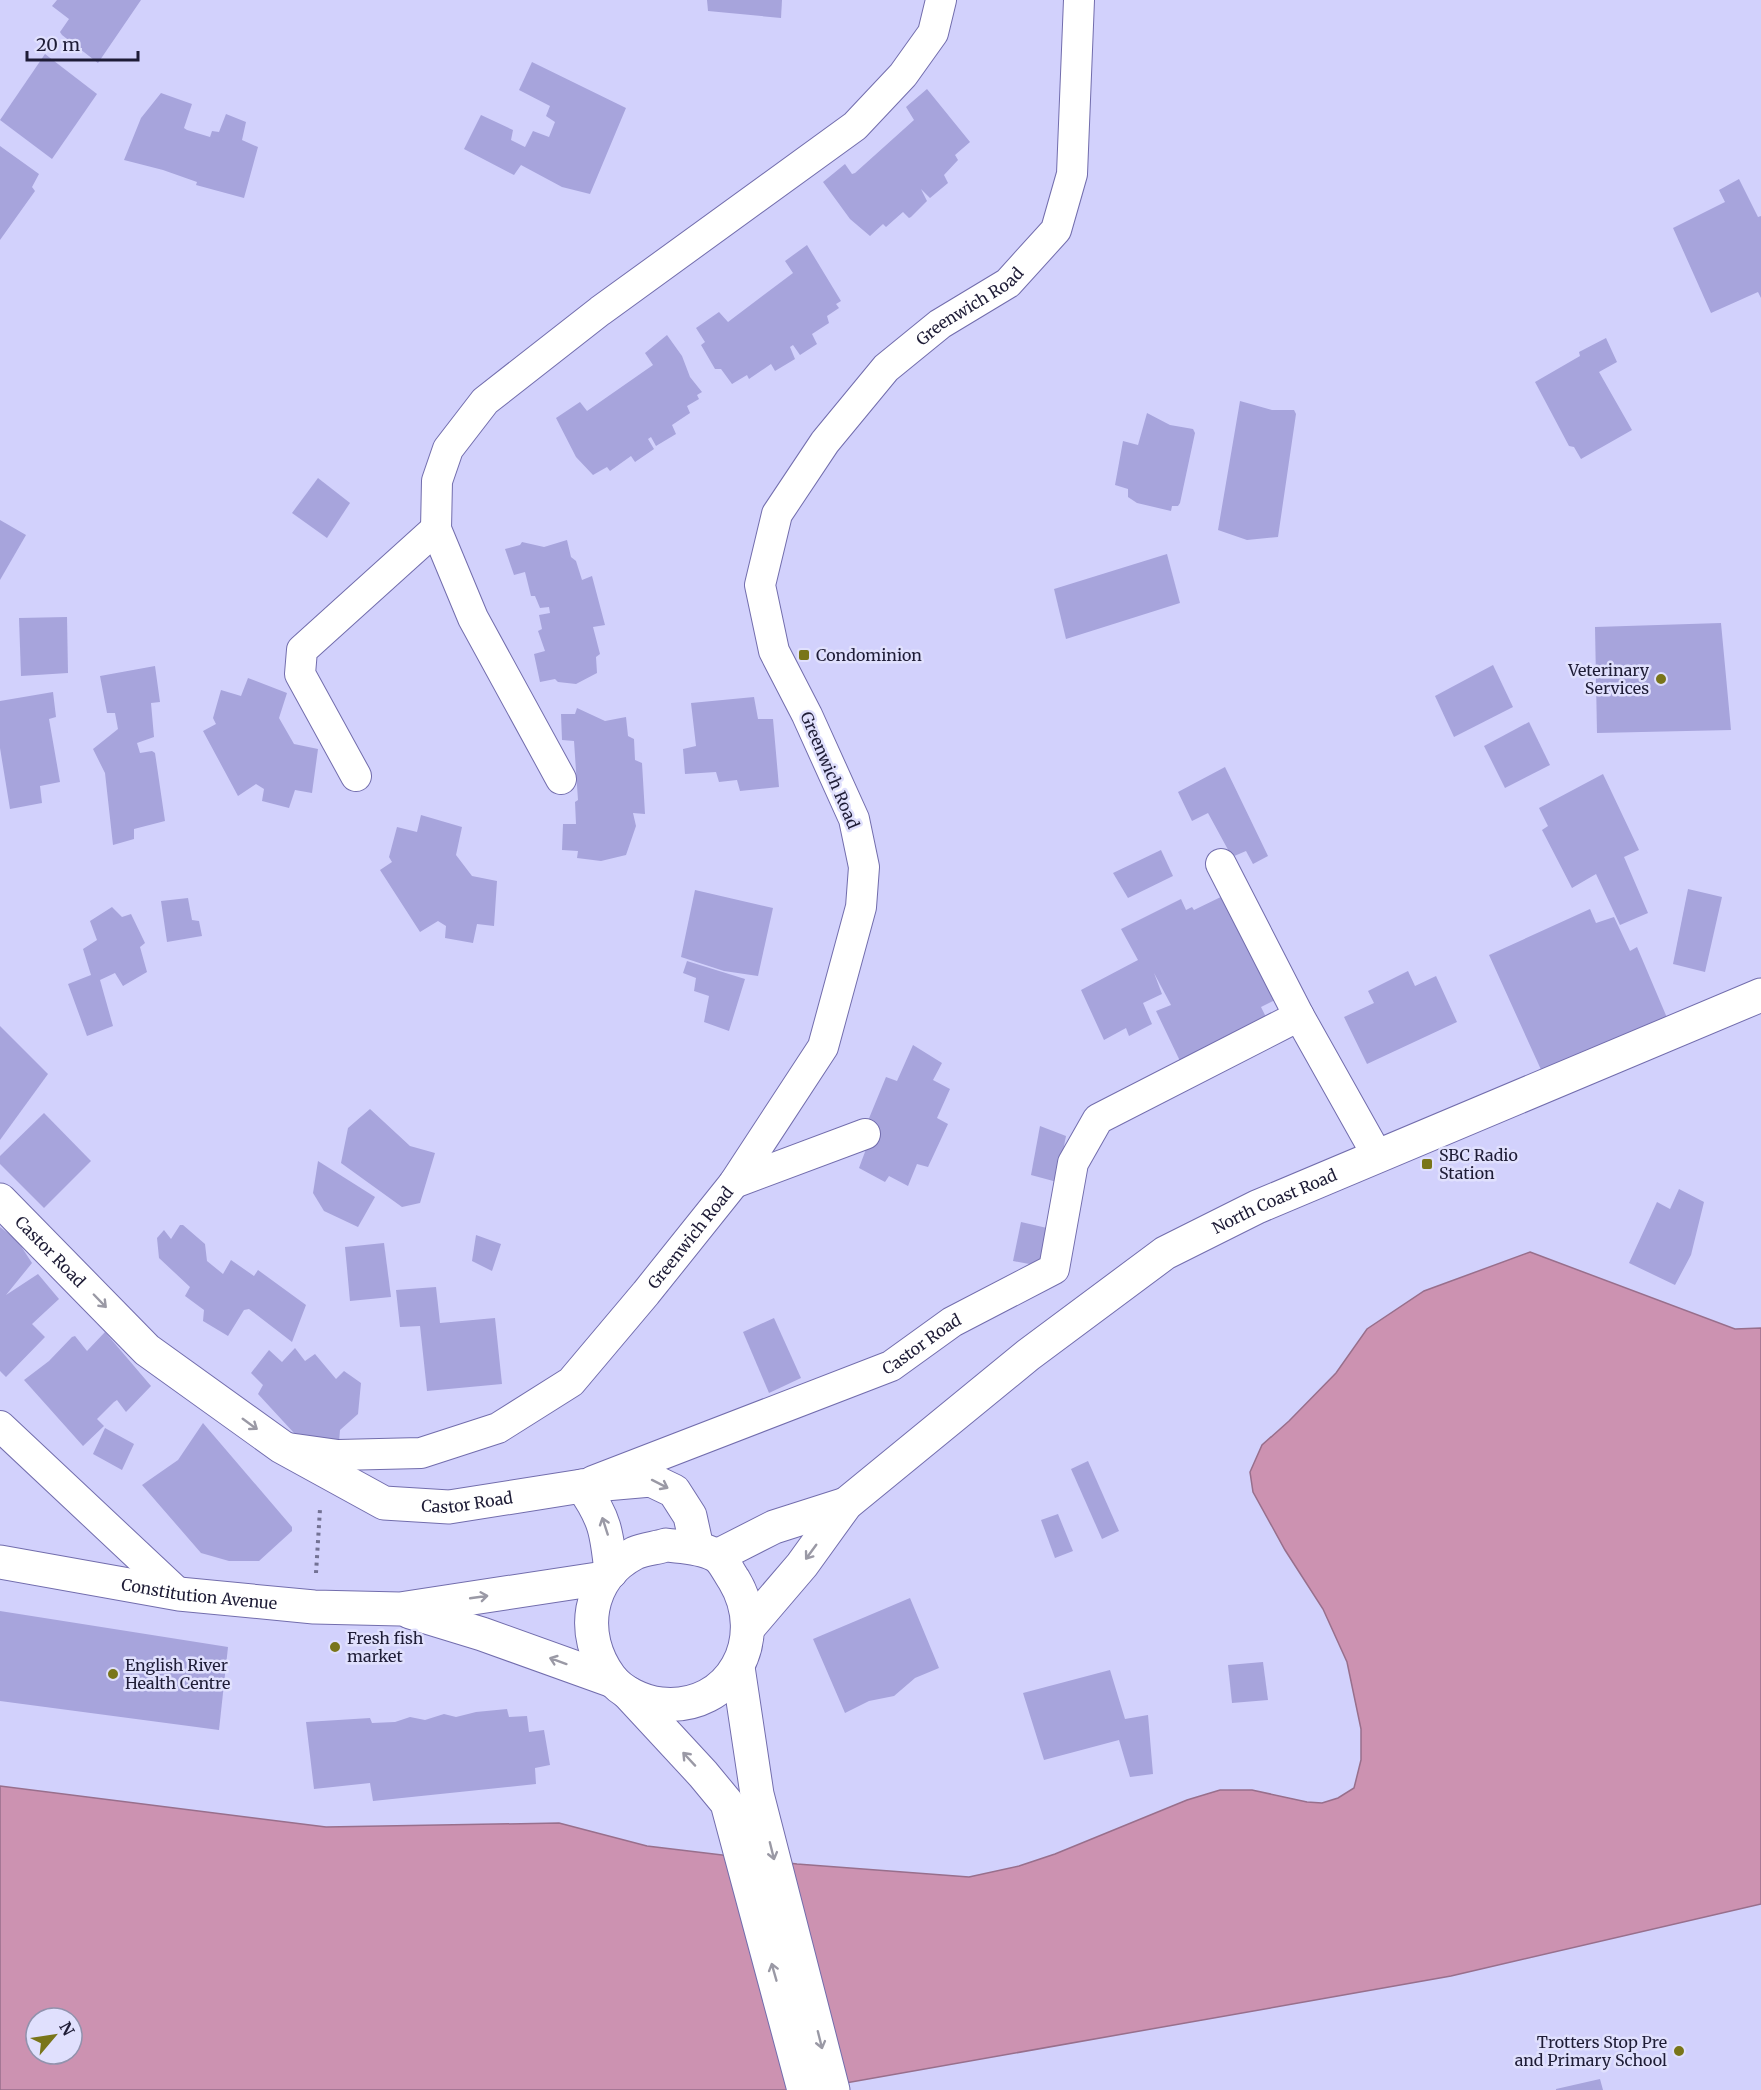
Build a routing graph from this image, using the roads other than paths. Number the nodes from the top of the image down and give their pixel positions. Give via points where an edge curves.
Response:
1 (941, 0) edge
2 (1079, 0) edge
3 (436, 529) junction
4 (356, 776) dead end
5 (561, 779) dead end
6 (1221, 864) dead end
7 (1761, 995) edge
8 (1299, 1016) junction
9 (865, 1134) dead end
10 (1377, 1155) junction
11 (734, 1182) junction
12 (0, 1200) edge
13 (0, 1426) edge
14 (282, 1447) junction
15 (582, 1486) junction
16 (846, 1504) junction
17 (707, 1552) junction
18 (0, 1562) edge
19 (607, 1575) junction
20 (179, 1594) junction
21 (400, 1609) junction
22 (749, 1627) junction
23 (738, 1667) junction
24 (620, 1687) junction
25 (804, 2090) edge
26 (833, 2090) edge

1 - 3 street via 933,33 903,75 855,126 600,311 485,401 448,449 436,481
2 - 11 street, Greenwich Road via 1072,174 1056,230 1008,283 940,324 886,369 825,442 777,514 760,585 774,651 854,819 864,867 861,907 823,1047
3 - 4 street via 303,650 300,674
3 - 5 street via 473,618
6 - 8 street
7 - 10 main road, North Coast Road
8 - 10 street
8 - 15 street, Castor Road via 1098,1119 1073,1163 1054,1269 952,1322 891,1366
9 - 11 street
10 - 16 main road, North Coast Road via 1257,1207 1165,1253 1028,1355
11 - 14 street, Greenwich Road via 571,1382 498,1428 421,1453 338,1455
12 -> 14 main road, Castor Road via 147,1350
13 - 20 street
14 - 15 main road, Castor Road via 384,1503 449,1507
15 -> 17 main road via 651,1480 674,1491
19 -> 15 main road via 608,1535 600,1511
16 - 17 main road
16 -> 22 main road via 802,1565
17 - 19 main road via 666,1545 636,1553
17 - 22 main road via 745,1598
18 - 20 main road, Constitution Avenue
21 -> 19 main road, Constitution Avenue
19 - 24 main road via 593,1604 591,1636 602,1666
20 - 21 main road, Constitution Avenue via 314,1607
24 -> 21 main road, Constitution Avenue via 482,1634
22 - 23 main road
23 - 24 main road via 722,1686 700,1699 676,1705 651,1702
23 -> 26 main road via 758,1794
25 -> 24 main road via 727,1803

